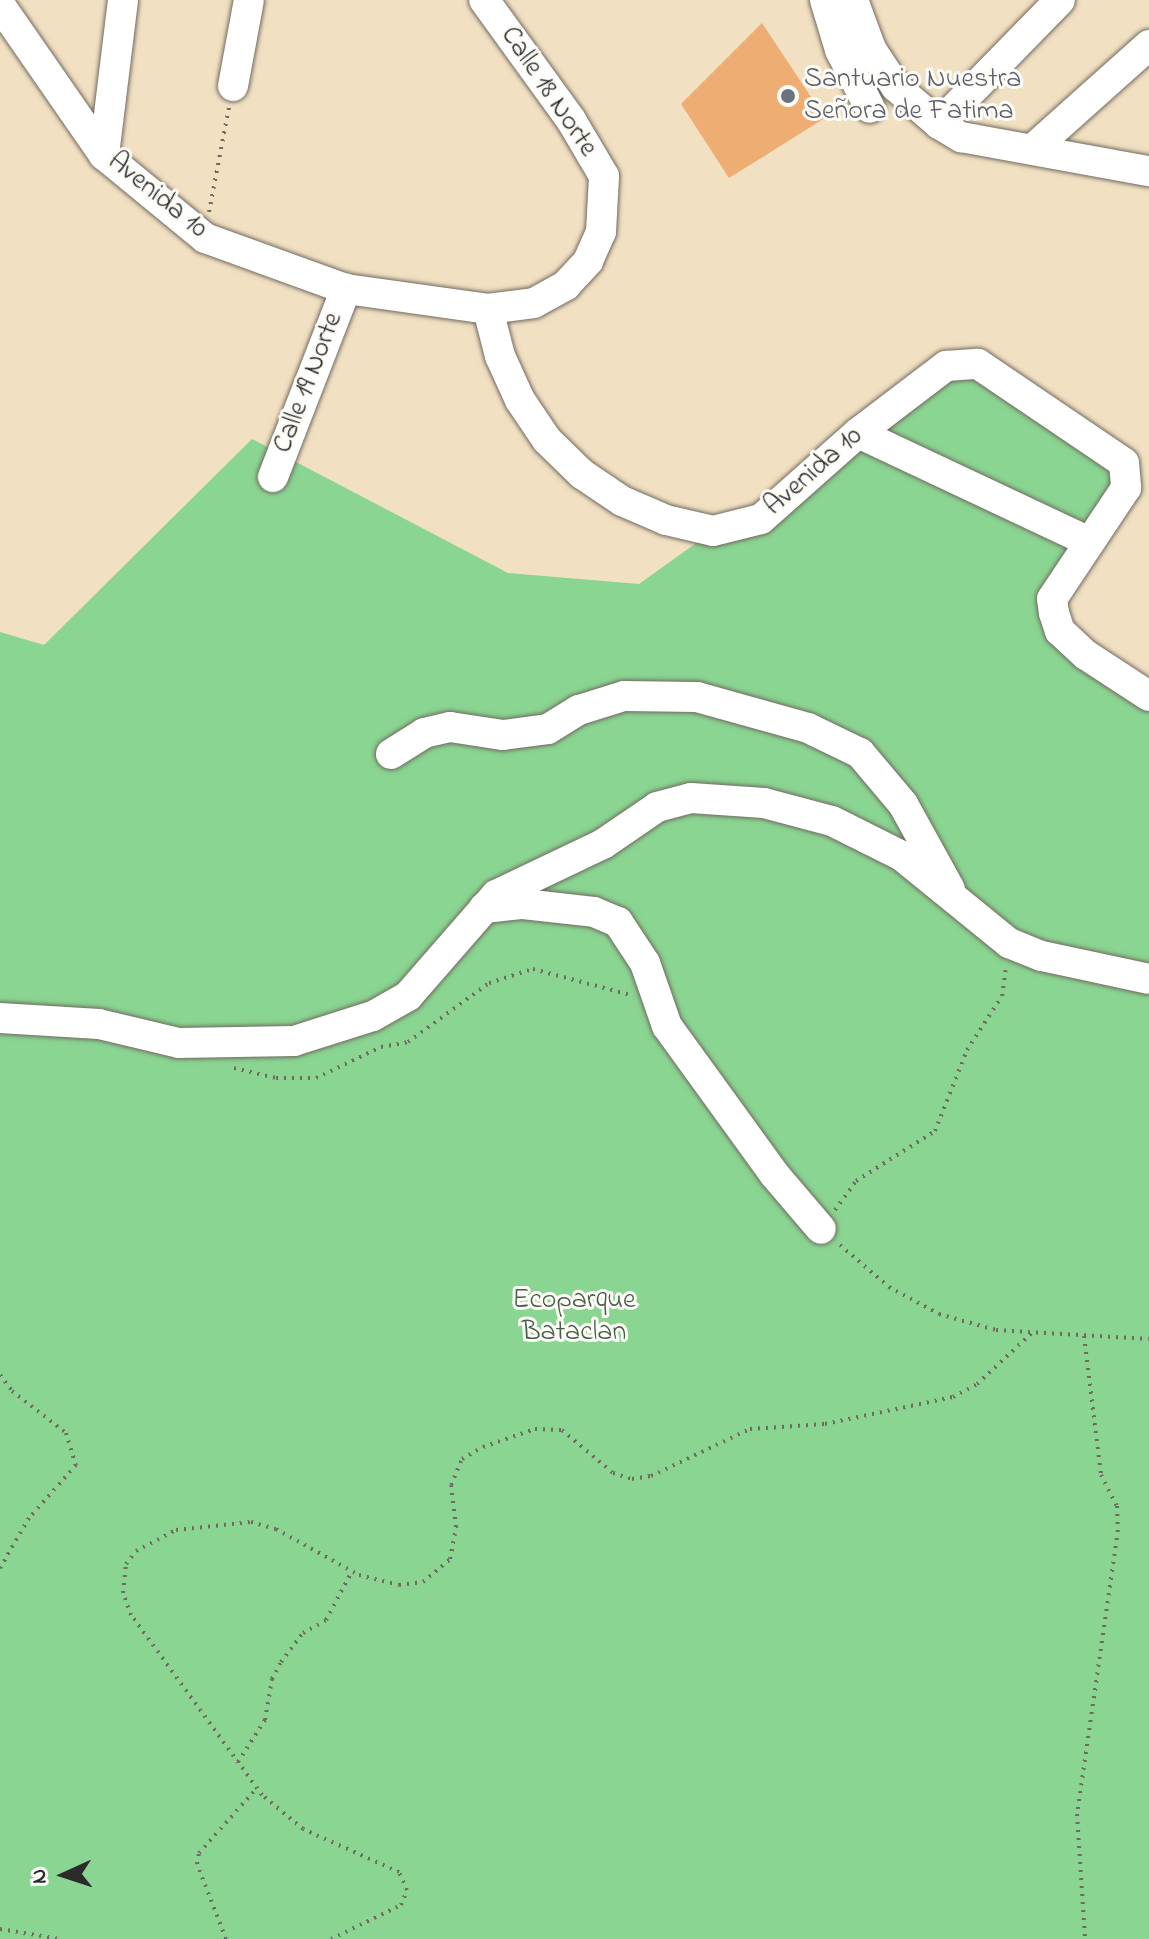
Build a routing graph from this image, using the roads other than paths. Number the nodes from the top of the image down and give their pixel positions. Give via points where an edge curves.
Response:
1 (123, 0) edge
2 (249, 0) edge
3 (484, 0) edge
4 (825, 0) edge
5 (853, 0) edge
6 (1060, 0) edge
7 (0, 6) edge
8 (1149, 45) edge
9 (233, 86) road end
10 (870, 108) dead end
11 (939, 124) junction
12 (1035, 147) junction
13 (104, 155) junction
14 (1149, 171) edge
15 (346, 289) junction
16 (488, 309) junction
17 (858, 433) junction
18 (273, 477) dead end
19 (1090, 542) junction
20 (1149, 696) edge
21 (391, 754) dead end
22 (954, 898) junction
23 (484, 908) junction
24 (1149, 979) edge
25 (0, 1018) edge
26 (821, 1229) road end

1 - 13 street
2 - 9 street
3 - 16 street, Calle 18 Norte via 571,120 604,176 601,232 588,261 566,285 534,303
4 - 10 street via 840,50
5 - 11 street via 871,49 896,87
6 - 11 street
7 - 13 street, Avenida 10
8 - 12 street
11 - 12 street via 961,137
12 - 14 street
13 - 15 street, Avenida 10 via 205,238
15 - 16 street, Avenida 10
15 - 18 street, Calle 19 Norte
16 - 17 street, Avenida 10 via 505,367 547,440 582,474 622,501 666,520 713,531 761,519
17 - 19 street
17 - 19 street, Avenida 10 via 946,366 978,364 1124,463 1126,488
19 - 20 street, Avenida 10 via 1052,599 1060,631 1086,655
21 - 22 street via 424,733 450,727 518,733 548,729 579,710 624,696 697,697 808,728 860,753 903,804
22 - 23 street via 902,856 832,821 764,803 691,798 657,807 603,844 521,879
22 - 24 street via 1009,943 1042,956
23 - 25 street via 408,996 373,1016 294,1041 179,1043 99,1024
23 - 26 street via 523,904 594,912 618,922 645,963 667,1026 774,1174

